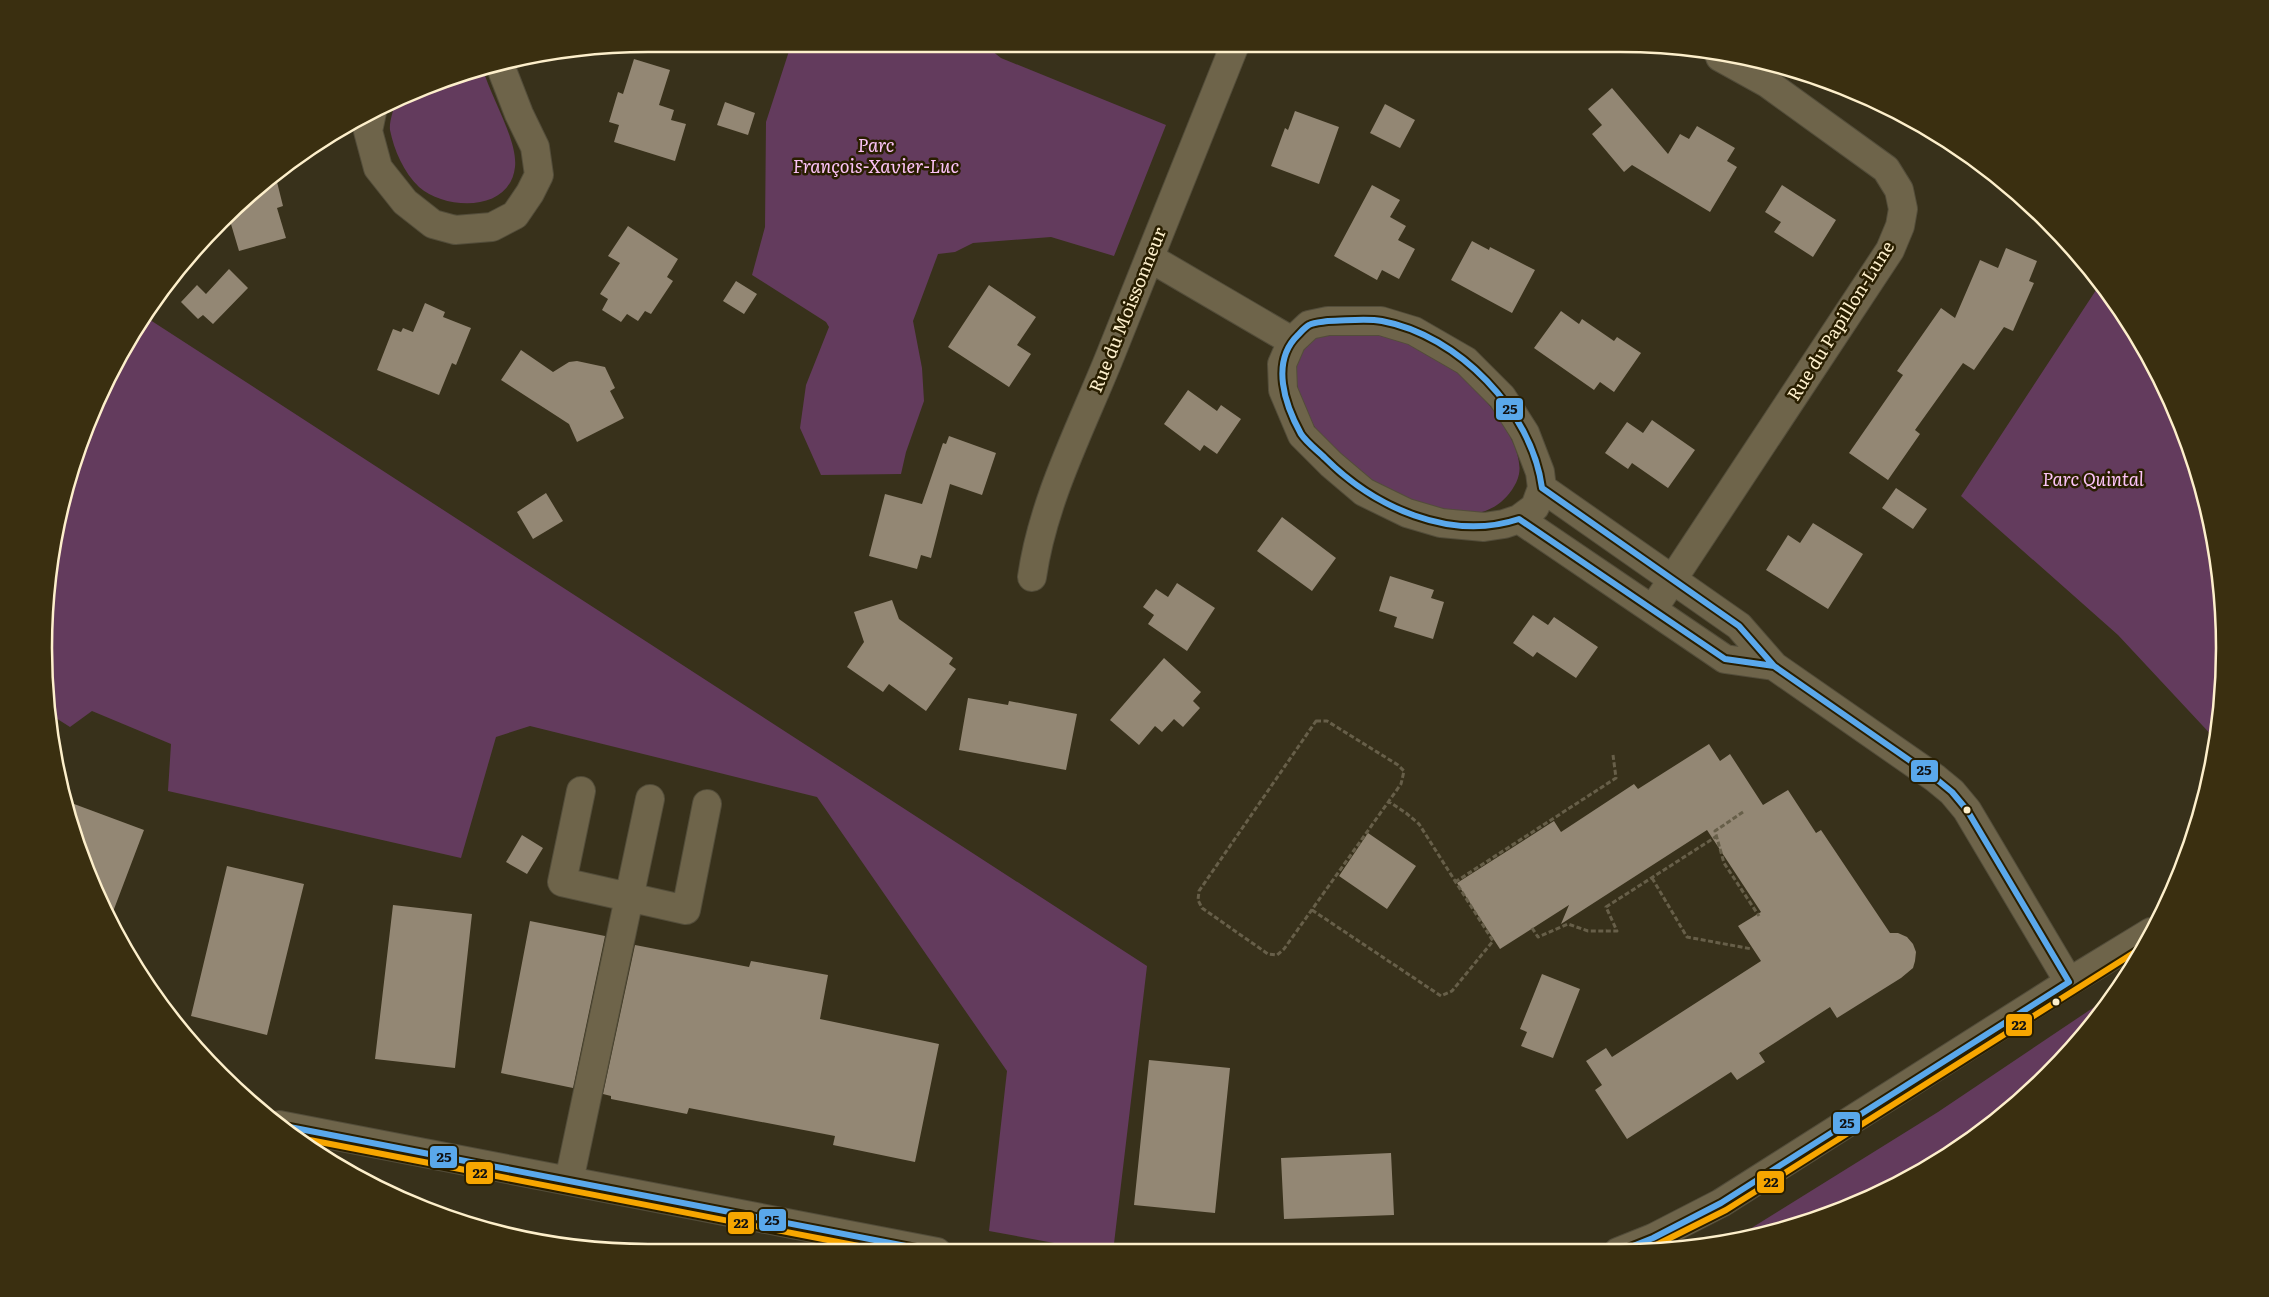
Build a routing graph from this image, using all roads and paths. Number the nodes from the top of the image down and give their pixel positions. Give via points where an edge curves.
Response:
1 (1232, 52) edge
2 (1731, 63) edge
3 (502, 71) edge
4 (370, 122) edge
5 (1150, 258) junction
6 (1292, 341) junction
7 (1542, 488) junction
8 (1519, 519) junction
9 (1032, 577) dead end
10 (1672, 580) junction
11 (1653, 609) junction
12 (1774, 666) junction
13 (1613, 755) dead end
14 (581, 790) dead end
15 (650, 799) dead end
16 (1388, 801) junction
17 (707, 804) dead end
18 (1743, 812) dead end
19 (1717, 836) junction
20 (1652, 878) junction
21 (1455, 882) junction
22 (628, 897) junction
23 (1312, 910) junction
24 (1759, 916) dead end
25 (1532, 928) dead end
26 (2141, 938) edge
27 (1752, 949) dead end
28 (2069, 982) junction
29 (296, 1128) edge
30 (569, 1181) junction
31 (896, 1244) edge
32 (1639, 1244) edge

1 - 5 street, Rue du Moissonneur
2 - 10 street, Rue du Papillon-Lune via 1767,83 1886,169 1899,190 1903,209 1890,250
3 - 4 street via 518,114 535,147 539,175 515,215 492,227 455,230 433,224 405,202 378,168 368,131
5 - 6 street
5 - 9 street, Rue du Moissonneur via 1050,502 1036,545
6 - 7 street via 1309,325 1328,321 1381,321 1414,331 1443,346 1466,361 1502,397 1524,433 1540,472
6 - 8 street via 1282,364 1283,390 1302,435 1364,492 1407,513 1441,523 1484,527
7 - 8 street via 1535,507
7 - 10 street
8 - 11 street
10 - 11 street, Rue du Papillon-Lune
10 - 12 street via 1739,626
11 - 12 street via 1725,659
12 - 28 street via 1952,792 1967,810
13 - 21 path via 1616,778
14 - 22 street via 562,882
15 - 22 street
16 - 21 path via 1419,824
16 - 23 path
16 - 23 path via 1401,784 1404,771 1327,721 1316,721 1199,891 1198,900 1202,908 1268,954 1277,956
17 - 22 street via 686,910
18 - 19 path via 1715,831
19 - 20 path
19 - 24 path via 1724,863
20 - 25 path via 1606,907 1617,931 1588,932 1568,924 1538,936
20 - 27 path via 1687,937
21 - 23 path via 1493,941 1452,991 1441,996
22 - 30 street
26 - 28 street
28 - 32 street via 1721,1203
29 - 30 street
30 - 31 street

